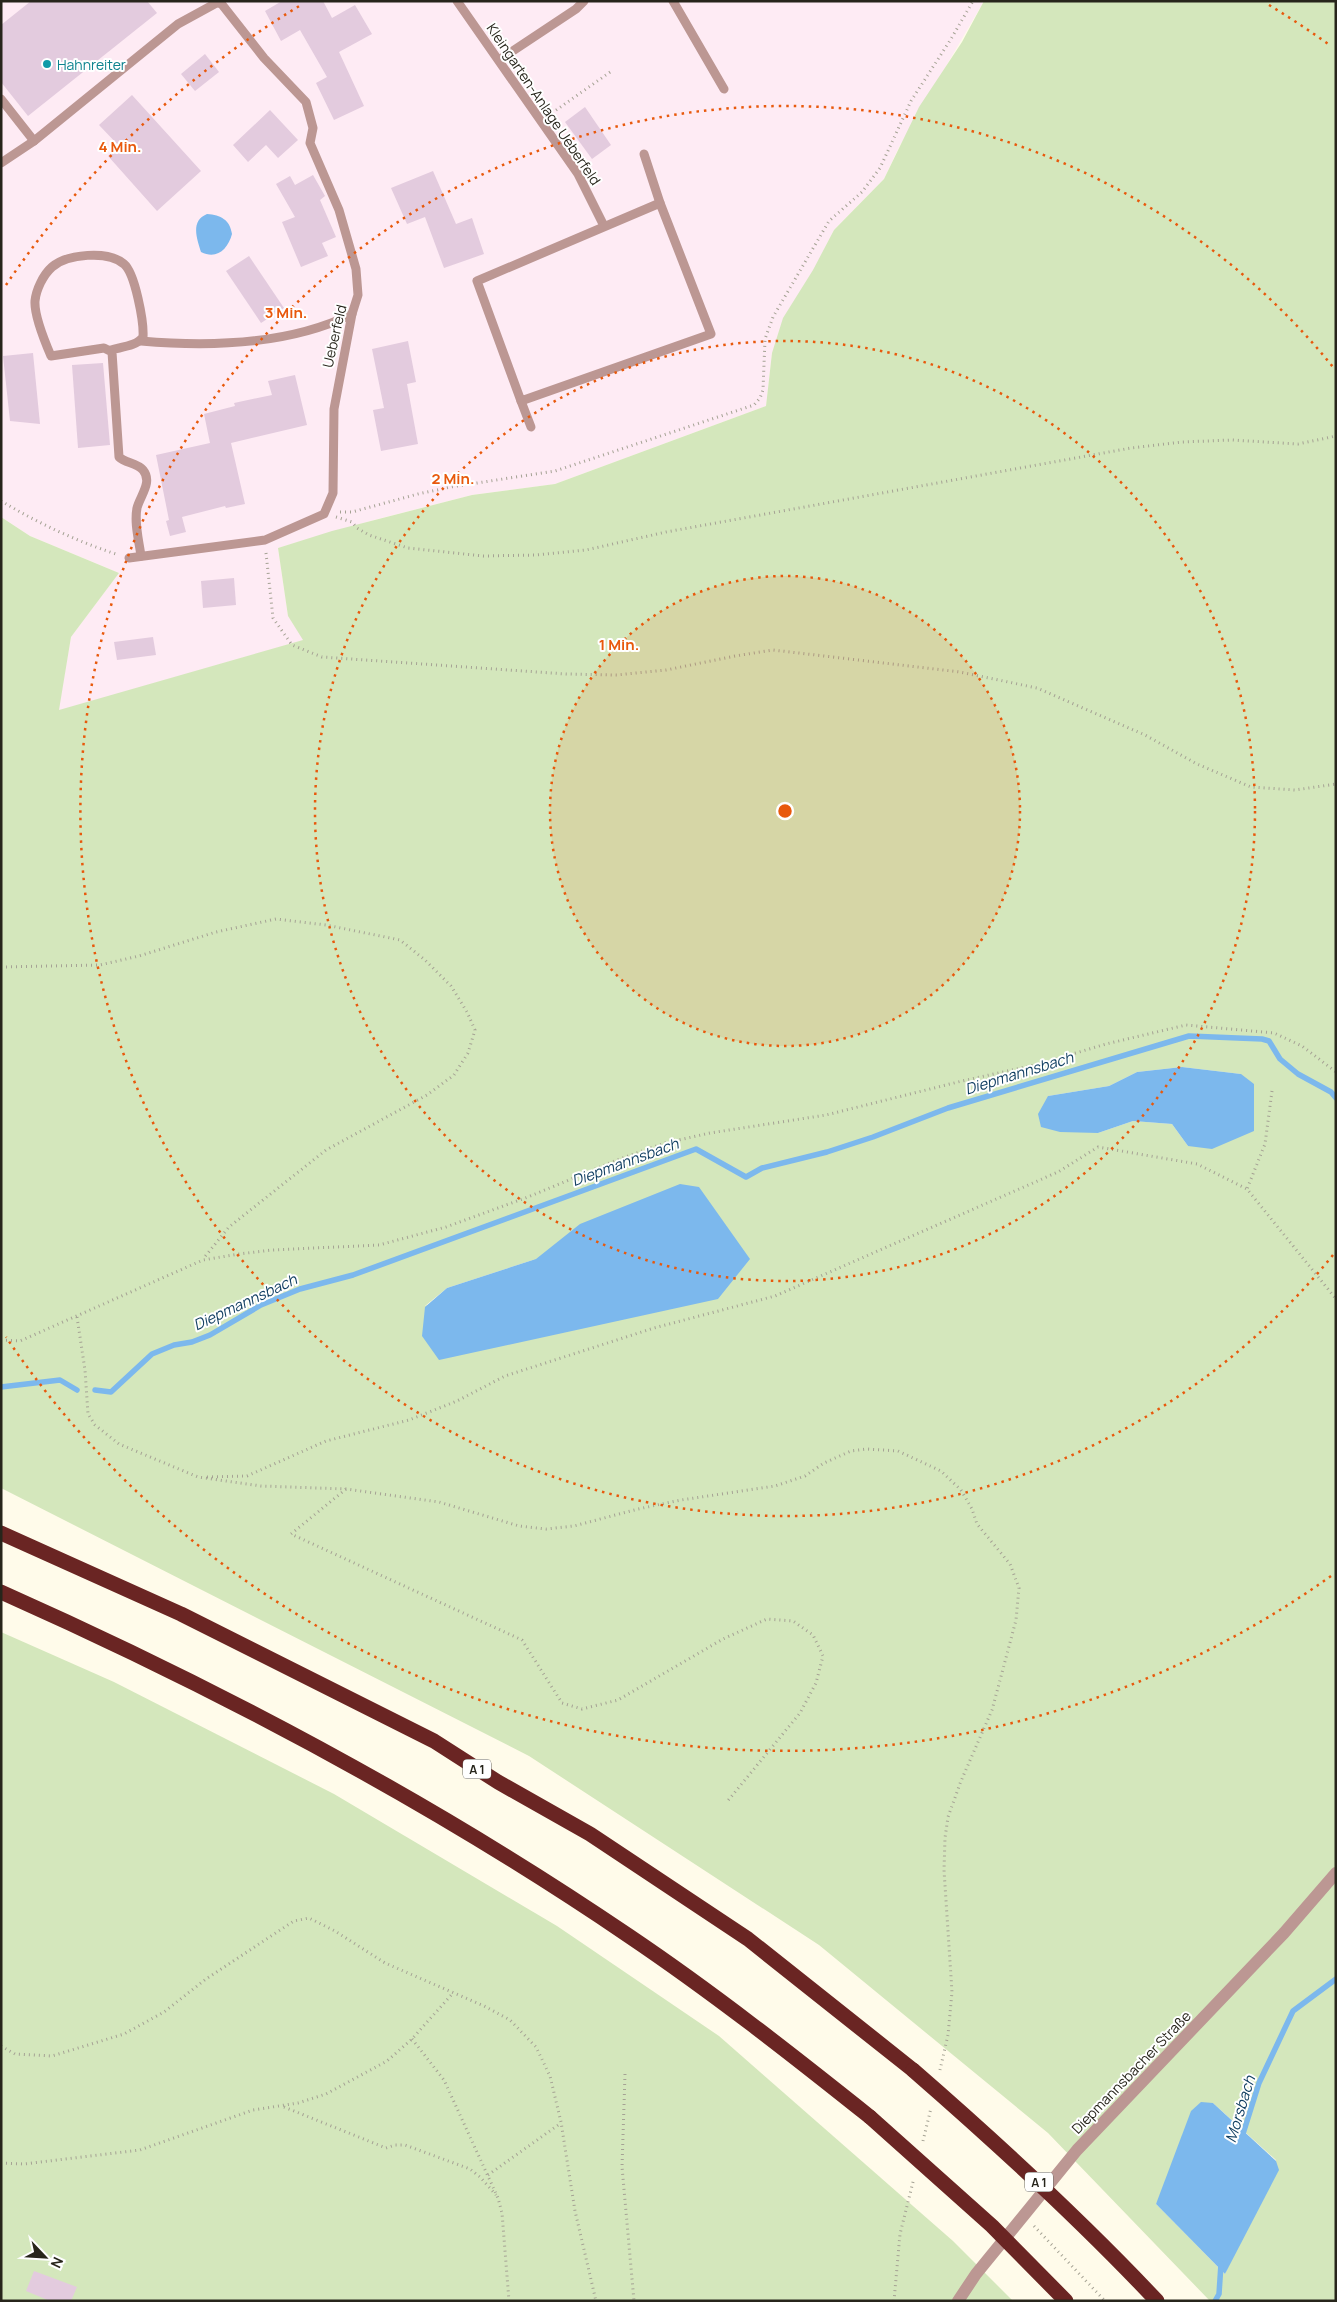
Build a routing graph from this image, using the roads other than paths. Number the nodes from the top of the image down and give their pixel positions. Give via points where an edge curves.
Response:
1 (220, 1) edge
2 (456, 1) edge
3 (584, 1) edge
4 (673, 1) edge
5 (499, 60) junction
6 (724, 89) dead end
7 (1, 99) edge
8 (34, 141) junction
9 (644, 154) dead end
10 (1, 163) edge
11 (660, 203) junction
12 (604, 226) junction
13 (352, 314) junction
14 (141, 341) junction
15 (110, 350) junction
16 (521, 402) junction
17 (531, 427) dead end
18 (141, 556) junction
19 (129, 558) road end
20 (1, 1533) edge
21 (1, 1592) edge
22 (1336, 1873) edge
23 (958, 2301) edge
24 (1066, 2301) edge
25 (1157, 2301) edge

1 - 8 lane via 178,24
1 - 13 lane, Ueberfeld via 264,58 306,102 313,128 310,143 339,210 356,269 358,295
2 - 5 lane, Kleingarten-Anlage Ueberfeld
3 - 5 lane
4 - 6 lane
5 - 12 lane, Kleingarten-Anlage Ueberfeld via 578,174
7 - 8 lane
8 - 10 lane
9 - 11 lane
11 - 12 lane
11 - 16 lane via 711,334
12 - 16 lane via 477,281
13 - 14 lane via 330,325 283,336 203,345
13 - 18 lane, Ueberfeld via 334,409 333,492 324,514 265,540
14 - 15 lane
14 - 15 lane via 144,330 139,304 125,264 98,255 84,255 52,267 40,284 35,302 51,356 104,348
15 - 18 lane via 119,457 143,470 146,479 137,513
16 - 17 lane
18 - 19 lane
20 - 25 highway, A 1, bridge via 181,1614 434,1741 590,1834 748,1938 914,2070 1018,2162
21 - 24 highway, bridge via 216,1695 333,1756 465,1832 628,1936 697,1984 870,2117 992,2226
22 - 23 street, Diepmannsbacher Straße via 1077,2150 976,2274

